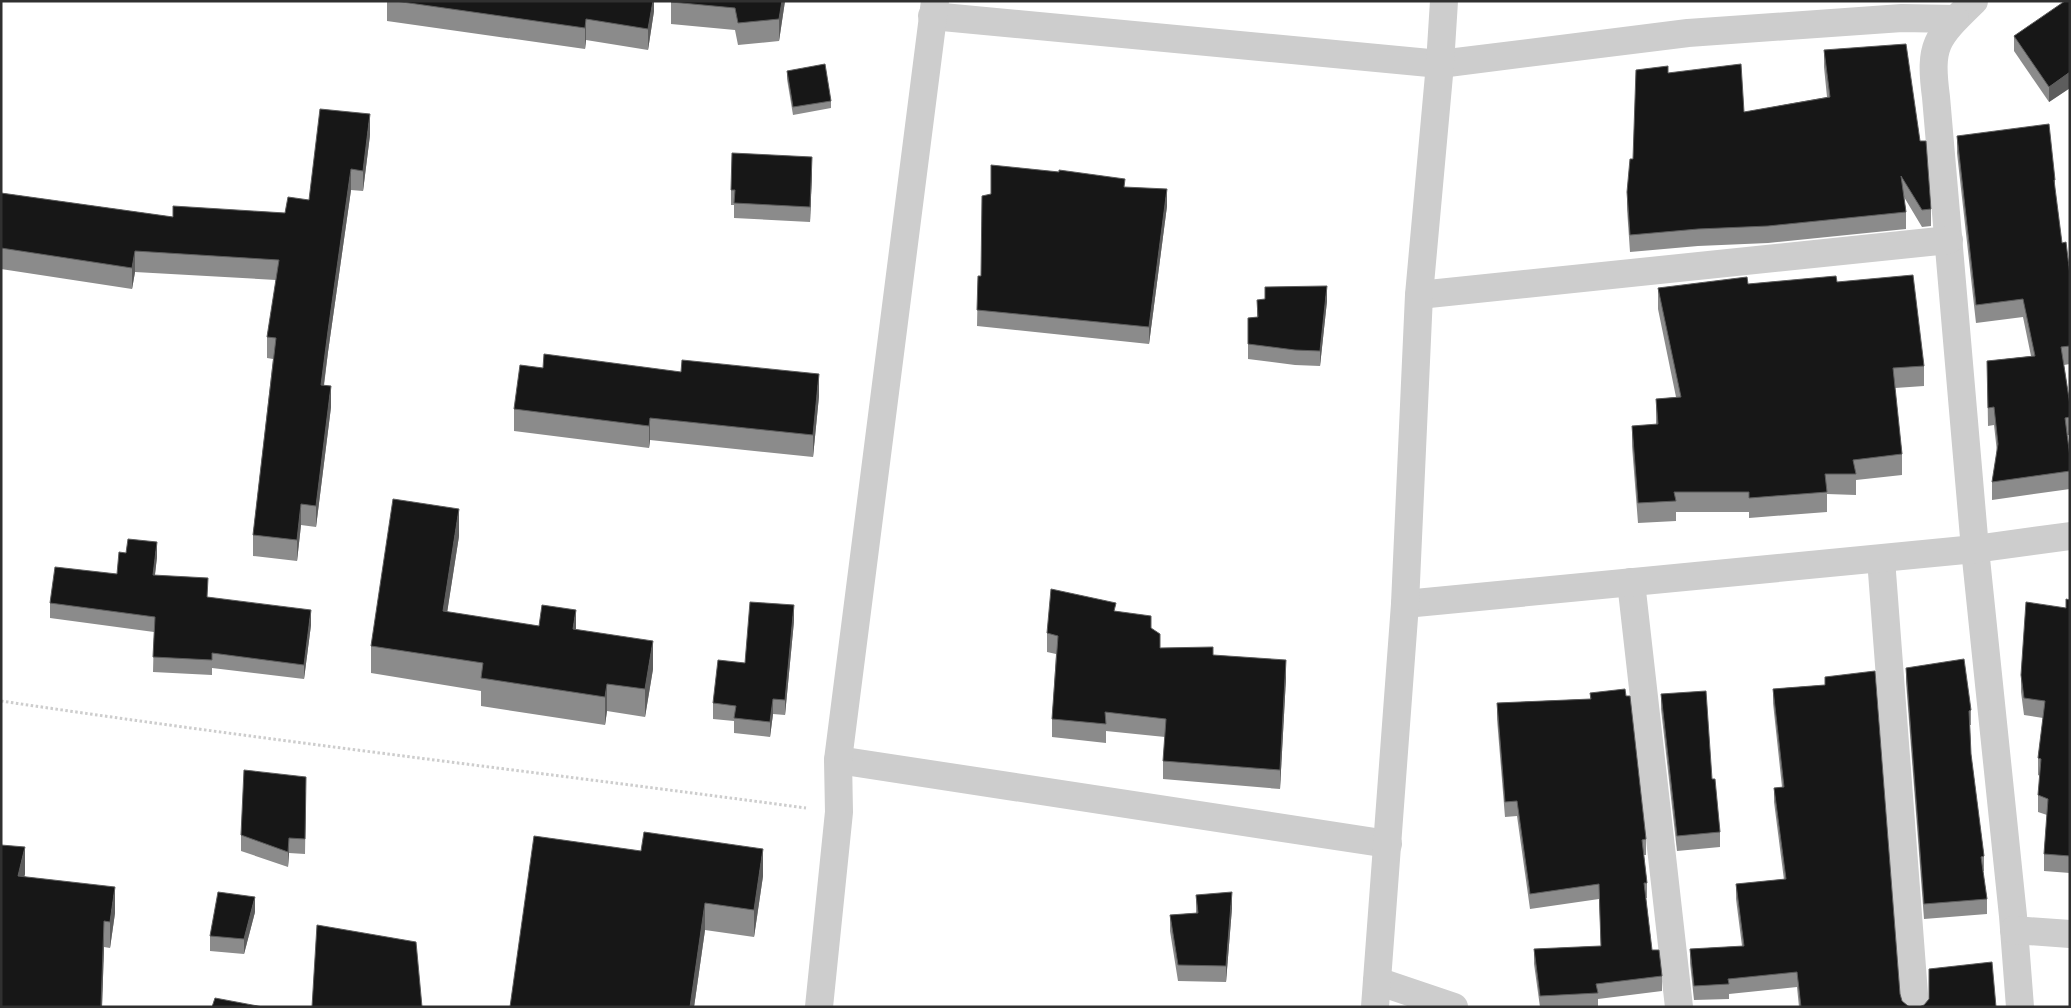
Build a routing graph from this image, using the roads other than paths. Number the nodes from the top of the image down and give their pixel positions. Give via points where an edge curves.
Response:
1 (1444, 1) edge
2 (934, 9) edge
3 (1964, 10) edge
4 (1440, 64) junction
5 (1949, 240) junction
6 (1418, 295) junction
7 (2070, 536) edge
8 (1975, 549) junction
9 (1881, 558) junction
10 (1631, 582) junction
11 (1405, 604) junction
12 (838, 760) junction
13 (1388, 844) junction
14 (2014, 930) junction
15 (2070, 934) edge
16 (1376, 994) edge
17 (819, 1007) edge
18 (1454, 1007) edge
19 (1679, 1007) edge
20 (1915, 1007) edge
21 (2020, 1007) edge

1 - 4 street
2 - 4 street
2 - 12 street
3 - 4 street via 1902,18 1688,33
3 - 5 street via 1942,35 1934,51 1932,68
4 - 6 street
5 - 6 street
5 - 8 street
6 - 11 street
7 - 8 street
8 - 9 street
8 - 14 street
9 - 10 street
9 - 20 street
10 - 11 street
10 - 19 street
11 - 13 street
12 - 13 street
12 - 17 street via 839,812
13 - 16 street
14 - 15 street
14 - 21 street
16 - 18 street

